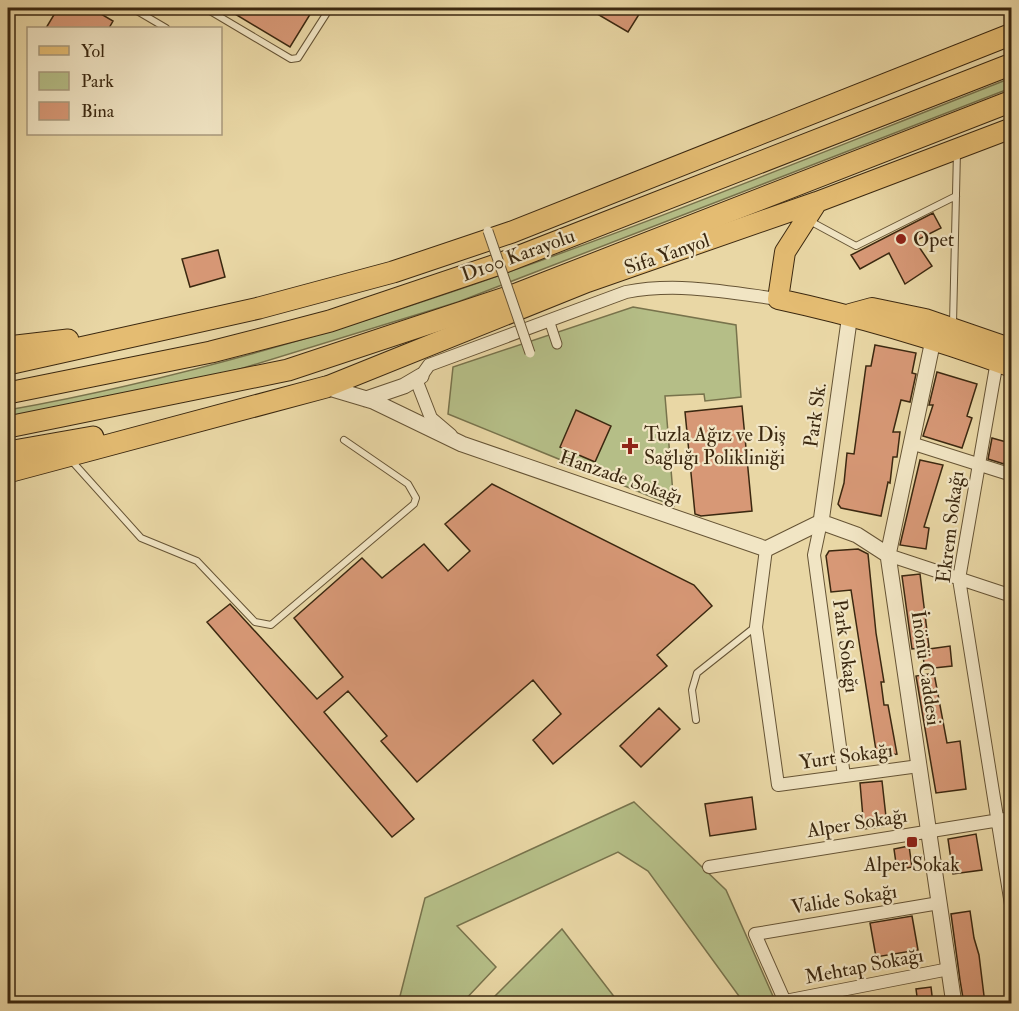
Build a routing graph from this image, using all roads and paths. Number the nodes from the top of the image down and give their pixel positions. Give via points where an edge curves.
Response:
1 (132, 8) edge
2 (205, 8) edge
3 (330, 8) edge
4 (164, 27) edge
5 (1011, 33) edge
6 (1011, 64) edge
7 (1011, 101) edge
8 (1011, 128) edge
9 (957, 149) junction
10 (956, 196) junction
11 (817, 202) junction
12 (805, 219) junction
13 (488, 231) dead end
14 (778, 299) junction
15 (850, 314) junction
16 (549, 320) junction
17 (953, 328) junction
18 (150, 333) junction
19 (933, 340) junction
20 (557, 344) dead end
21 (8, 347) edge
22 (530, 353) dead end
23 (1006, 359) edge
24 (8, 364) edge
25 (421, 376) junction
26 (326, 387) junction
27 (8, 393) edge
28 (366, 399) junction
29 (8, 427) edge
30 (344, 440) dead end
31 (462, 444) junction
32 (911, 444) junction
33 (68, 449) junction
34 (8, 453) edge
35 (977, 465) junction
36 (8, 472) edge
37 (1011, 475) edge
38 (821, 522) junction
39 (766, 549) junction
40 (888, 555) junction
41 (959, 579) junction
42 (1011, 596) edge
43 (756, 627) junction
44 (696, 720) dead end
45 (919, 766) junction
46 (844, 776) junction
47 (1011, 818) edge
48 (997, 820) junction
49 (928, 831) junction
50 (709, 867) dead end
51 (939, 903) junction
52 (1011, 911) edge
53 (949, 969) junction
54 (786, 1002) edge
55 (954, 1004) edge

1 - 4 lane
2 - 3 lane via 291,59 304,51
5 - 18 highway via 393,272
6 - 27 highway, D100 Karayolu via 502,263 330,321 211,352
7 - 29 highway, D100 Karayolu via 514,295 288,370
8 - 9 main road, Sifa Yanyol
9 - 10 lane
9 - 11 main road, Sifa Yanyol
10 - 12 lane via 856,246
10 - 17 lane
11 - 12 main road
11 - 26 main road, Sifa Yanyol via 587,282
12 - 14 main road via 785,252
13 - 22 street, bridge
14 - 15 main road
14 - 16 street via 684,286 644,289
15 - 17 main road via 872,308
15 - 19 main road via 868,323
15 - 38 street, Park Sk.
16 - 20 street
16 - 25 street via 429,365
17 - 23 main road
18 - 21 highway
18 - 24 highway
19 - 23 main road
19 - 32 street, İnönü Caddesi
23 - 35 street, Ekrem Sokağı
25 - 28 street via 404,387
25 - 31 street via 417,382 431,418
26 - 28 street, Hanzade Sokağı
26 - 33 highway via 224,415
28 - 31 street, Hanzade Sokağı
30 - 33 lane via 408,484 416,498 414,504 270,625 255,622 197,561 141,538
31 - 39 street, Hanzade Sokağı
32 - 35 street
32 - 40 street, İnönü Caddesi
33 - 34 highway
33 - 36 highway
35 - 37 street
35 - 41 street, Ekrem Sokağı
38 - 39 street
38 - 40 street via 857,535
38 - 46 street, Park Sokağı via 814,555
39 - 43 street
40 - 41 street
40 - 45 street, İnönü Caddesi
41 - 42 street
41 - 48 street, Ekrem Sokağı
43 - 44 lane via 697,673 692,690
43 - 46 street, Yurt Sokağı via 778,785
45 - 46 street, Yurt Sokağı
45 - 49 street, İnönü Caddesi
47 - 48 street, Alper Sokağı
48 - 49 street, Alper Sokağı
48 - 52 street, Ekrem Sokağı
49 - 50 street, Alper Sokağı
49 - 51 street, İnönü Caddesi
51 - 53 street, İnönü Caddesi
51 - 54 street, Valide Sokağı via 755,934
53 - 54 street, Mehtap Sokağı
53 - 55 street, İnönü Caddesi

